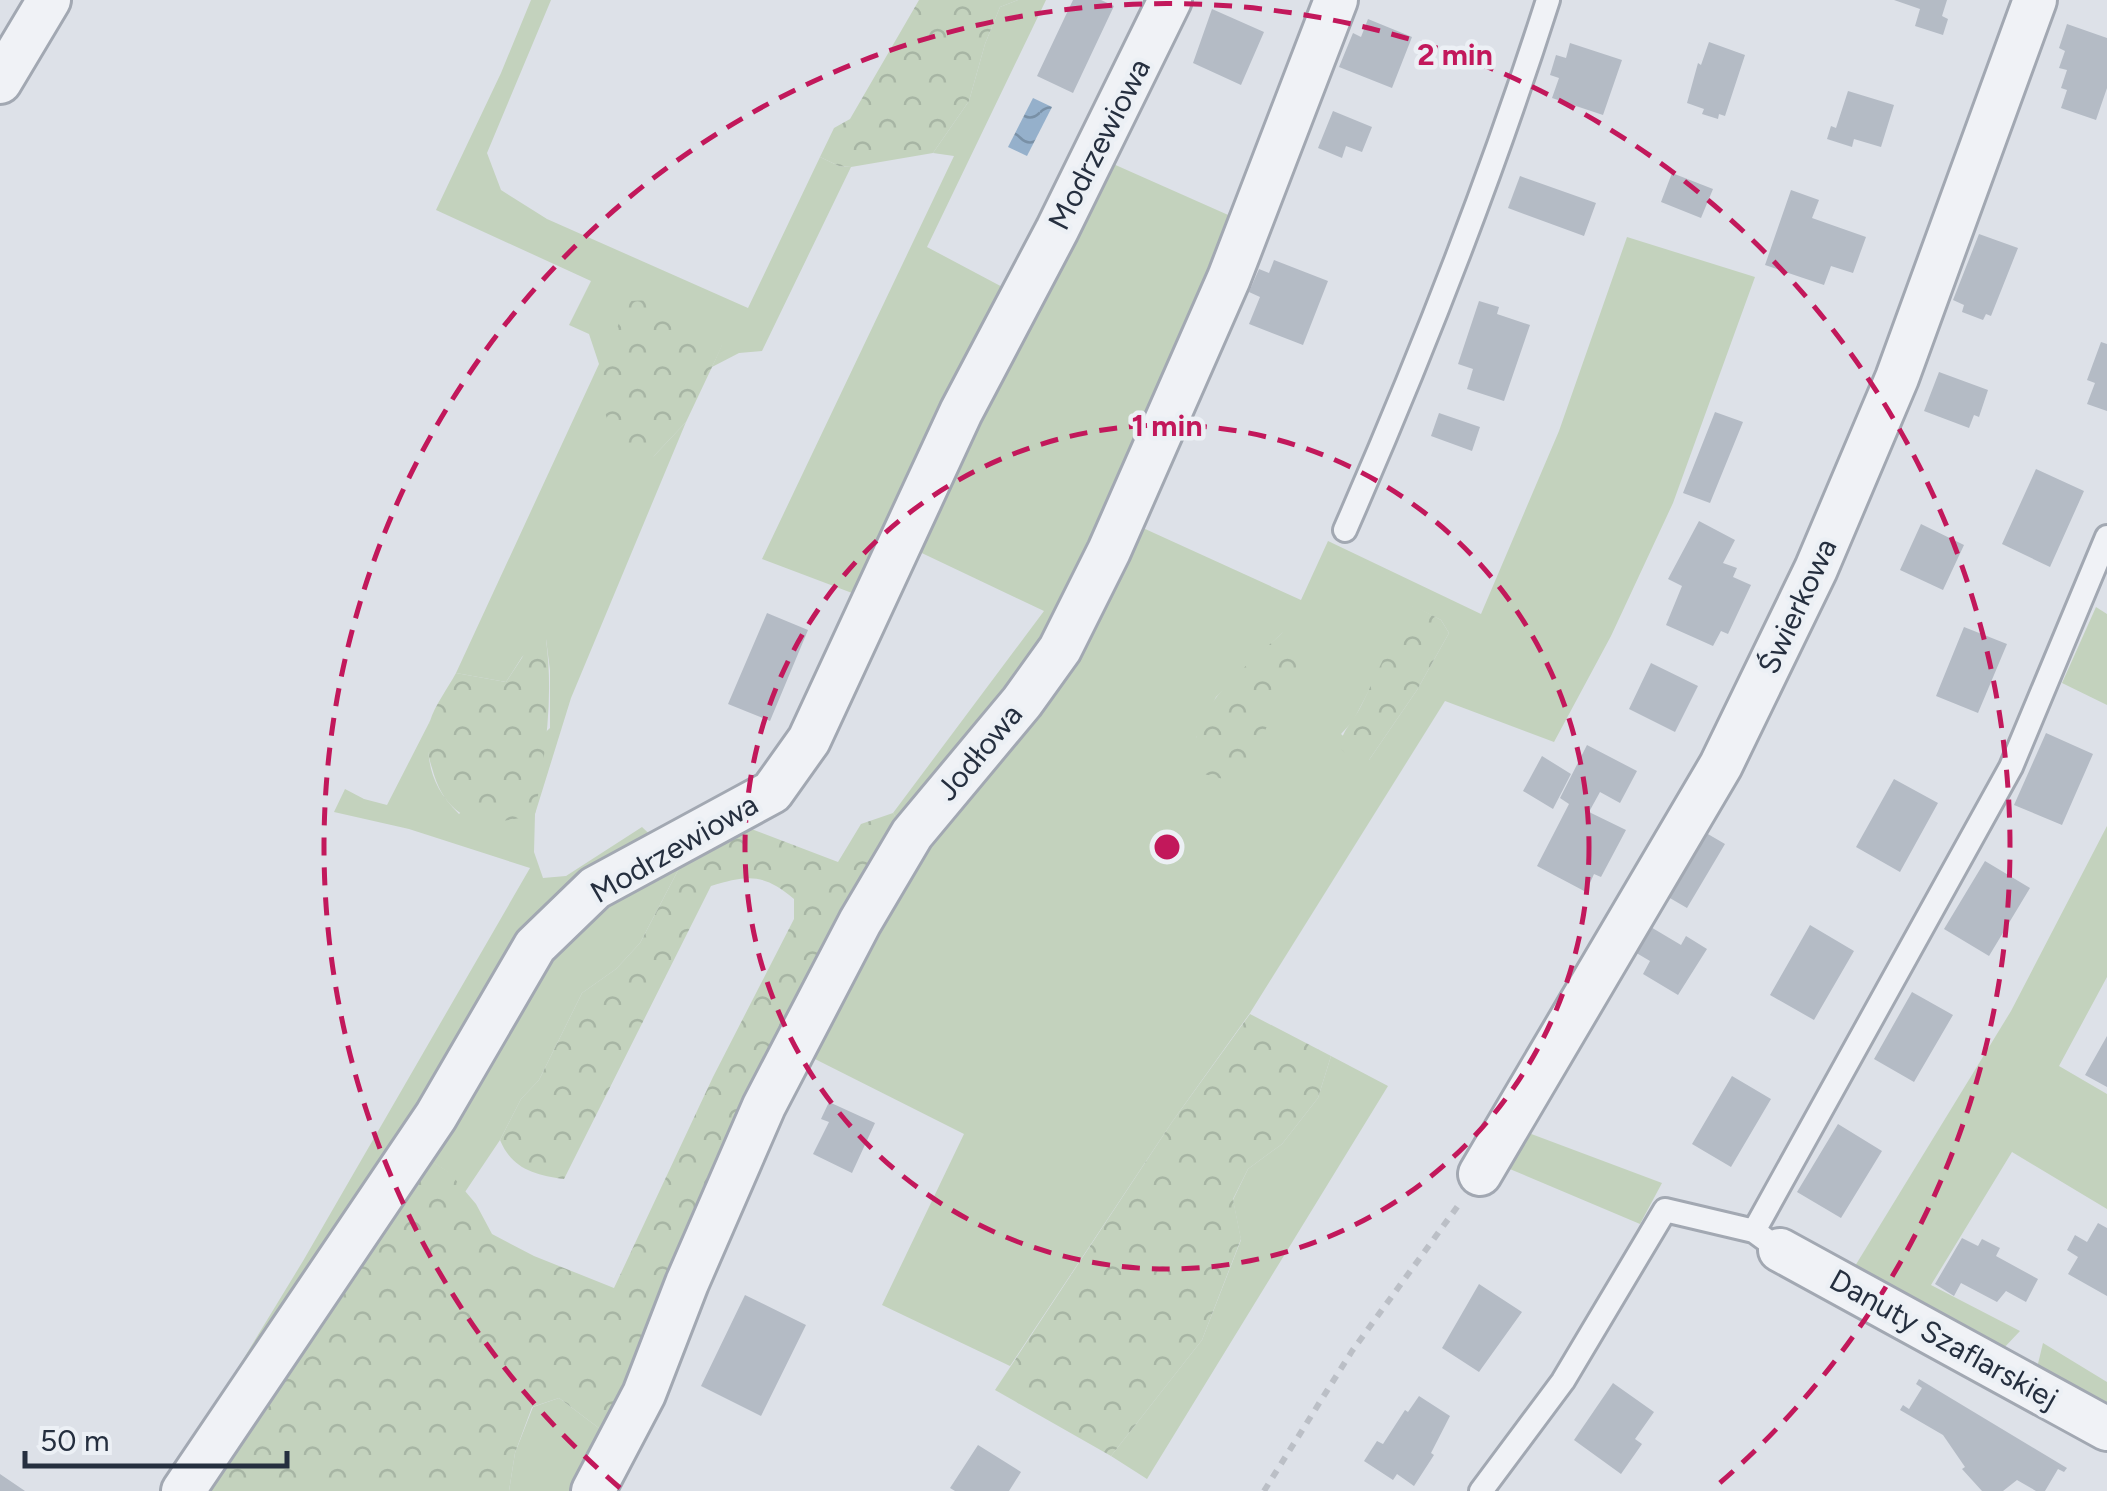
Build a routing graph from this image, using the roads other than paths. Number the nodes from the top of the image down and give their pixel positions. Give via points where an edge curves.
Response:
1 (49, 0) edge
2 (1170, 0) edge
3 (1336, 0) edge
4 (1548, 0) edge
5 (2035, 0) edge
6 (0, 82) edge
7 (1346, 530) dead end
8 (2107, 537) edge
9 (1480, 1174) road end
10 (1767, 1240) junction
11 (2107, 1429) edge
12 (183, 1491) edge
13 (593, 1491) edge
14 (1481, 1491) edge

1 - 6 street
2 - 12 street, Modrzewiowa via 960,412 808,740 772,792 595,888 535,946 436,1116
3 - 13 street, Jodłowa via 1230,278 1109,551 1060,648 912,834 860,922 764,1106 644,1394
4 - 7 lane via 1425,347
5 - 9 street, Świerkowa via 1897,378 1816,569 1721,765
8 - 10 lane via 2011,767
10 - 11 street, Danuty Szaflarskiej
10 - 14 lane via 1666,1210 1563,1381

